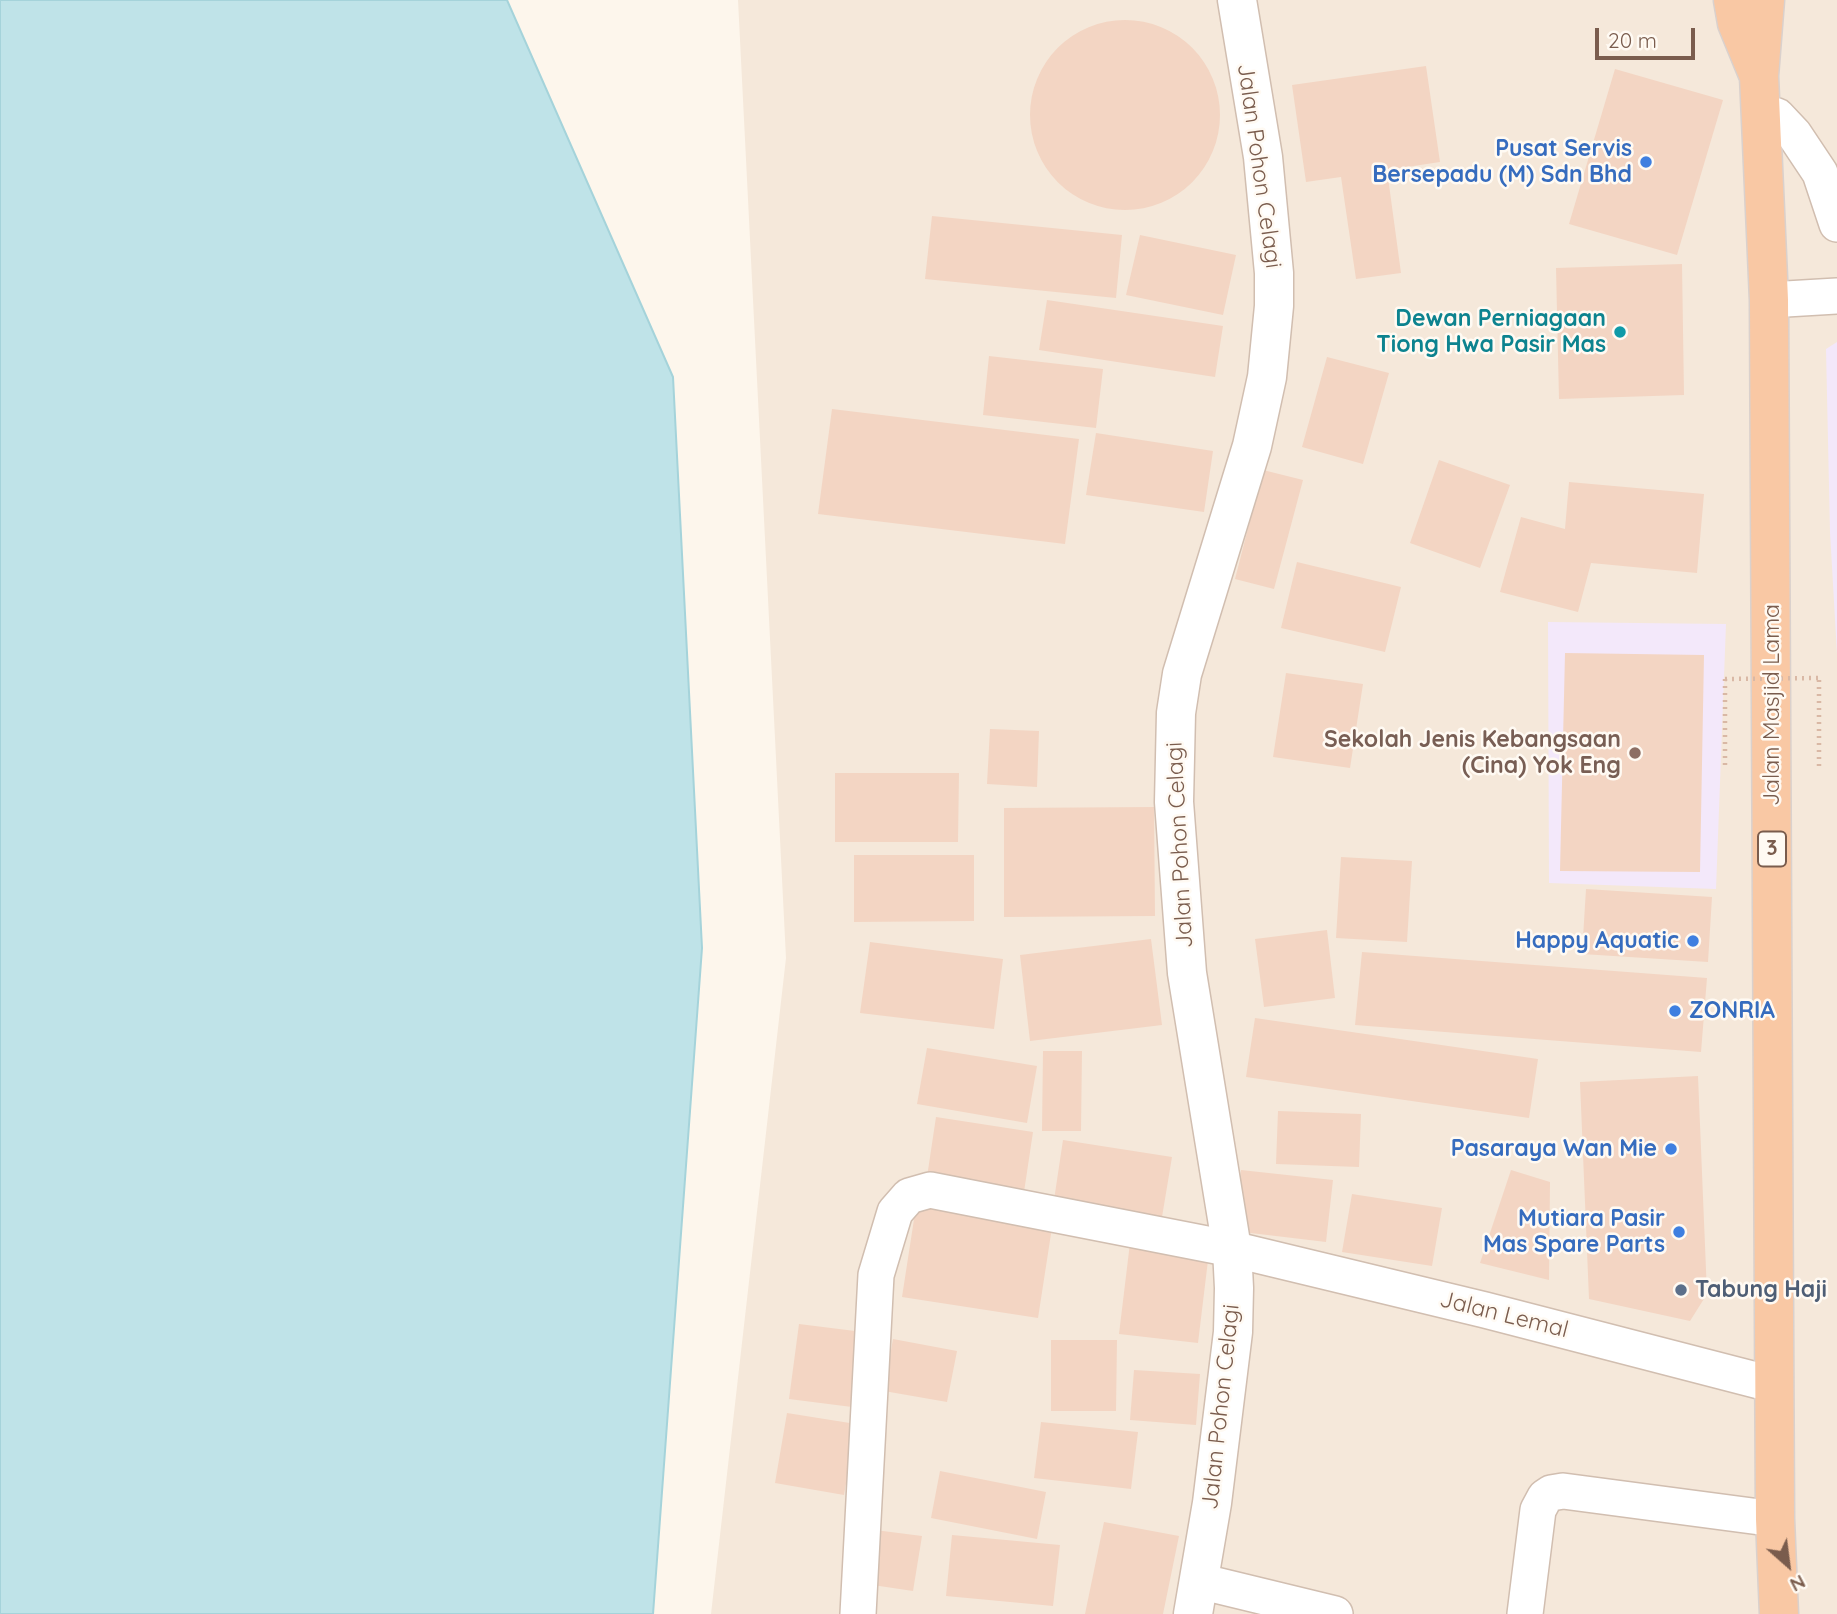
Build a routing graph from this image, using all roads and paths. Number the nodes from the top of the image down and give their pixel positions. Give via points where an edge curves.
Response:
1 (1237, 0) edge
2 (1732, 0) edge
3 (1765, 0) edge
4 (1760, 94) junction
5 (1837, 223) edge
6 (1837, 296) edge
7 (1769, 300) junction
8 (1819, 766) dead end
9 (1726, 767) dead end
10 (1232, 1249) junction
11 (1775, 1385) junction
12 (1774, 1520) junction
13 (1196, 1598) edge
14 (1776, 1605) edge
15 (858, 1614) edge
16 (1335, 1614) edge
17 (1525, 1614) edge

1 - 10 street, Jalan Pohon Celagi via 1270,227 1274,273 1271,343 1252,446 1182,674 1174,759 1187,973
2 - 4 highway, Jalan Masjid Lama / 3
3 - 4 highway, Jalan Masjid Lama / 3
4 - 5 street via 1820,173
4 - 7 highway, Jalan Masjid Lama / 3
6 - 7 street
7 - 11 highway, Jalan Masjid Lama / 3
8 - 9 path, bridge via 1819,678 1725,679
10 - 11 street, Jalan Lemal
10 - 13 street, Jalan Pohon Celagi via 1233,1332
10 - 15 street, Jalan Lemal via 930,1190 909,1196 895,1212 876,1275
11 - 12 highway, Jalan Masjid Lama / 3
12 - 14 highway, Jalan Masjid Lama / 3
12 - 17 street via 1563,1490 1551,1493 1538,1510
13 - 16 street

